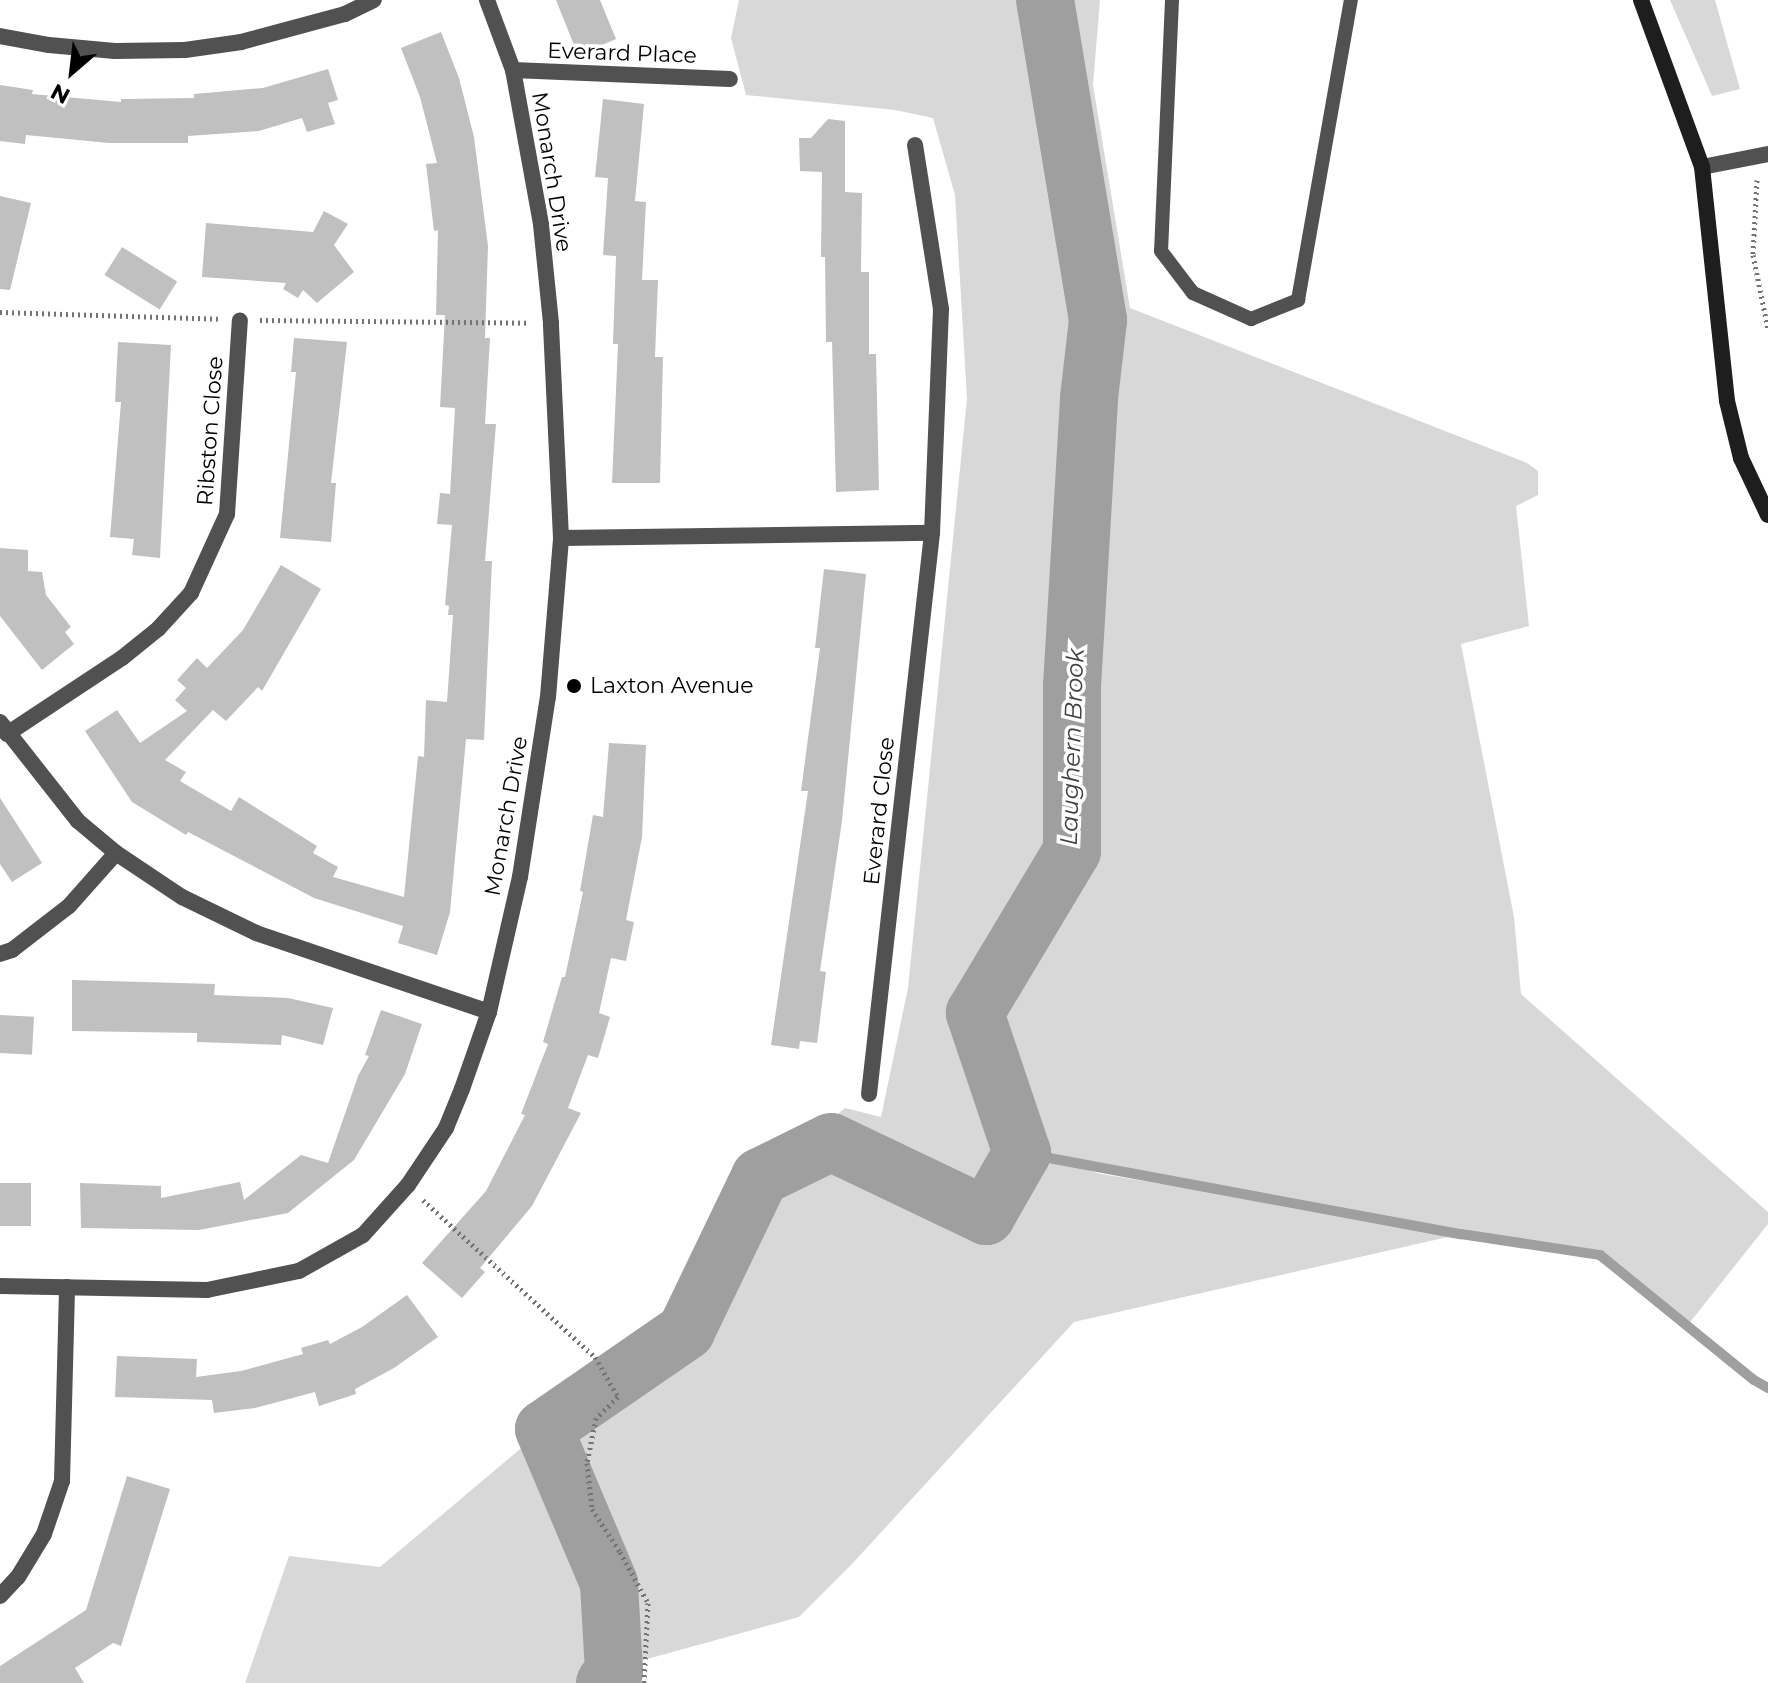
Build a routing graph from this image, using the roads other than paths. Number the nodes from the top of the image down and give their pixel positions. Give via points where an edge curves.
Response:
1 (374, 0) edge
2 (487, 0) edge
3 (1172, 0) edge
4 (1351, 0) edge
5 (1641, 0) edge
6 (0, 36) edge
7 (513, 70) junction
8 (730, 79) dead end
9 (915, 145) dead end
10 (1763, 155) edge
11 (1702, 167) junction
12 (240, 320) road end
13 (1768, 515) edge
14 (932, 533) junction
15 (561, 538) junction
16 (4, 728) edge
17 (116, 853) junction
18 (0, 954) edge
19 (489, 1012) junction
20 (869, 1094) dead end
21 (0, 1286) edge
22 (67, 1287) junction
23 (0, 1596) edge

1 - 6 street via 345,14 241,42 185,50 115,51
2 - 7 street, Monarch Drive
3 - 4 lane via 1161,251 1193,293 1251,319 1298,300
5 - 11 main road
7 - 8 street, Everard Place
7 - 15 street, Monarch Drive via 541,224
9 - 14 street, Everard Close via 941,309
10 - 11 street
11 - 13 main road via 1727,401 1741,458
12 - 16 street, Ribston Close via 227,514 191,593 122,658
14 - 15 street
14 - 20 street, Everard Close
15 - 19 street, Monarch Drive via 535,788
16 - 17 street via 78,821
17 - 18 street via 69,906
17 - 19 street via 182,897 256,933
19 - 22 street, Monarch Drive via 446,1128 408,1185 363,1235 299,1271 207,1290
21 - 22 street, Monarch Drive
22 - 23 street via 62,1481 44,1534

